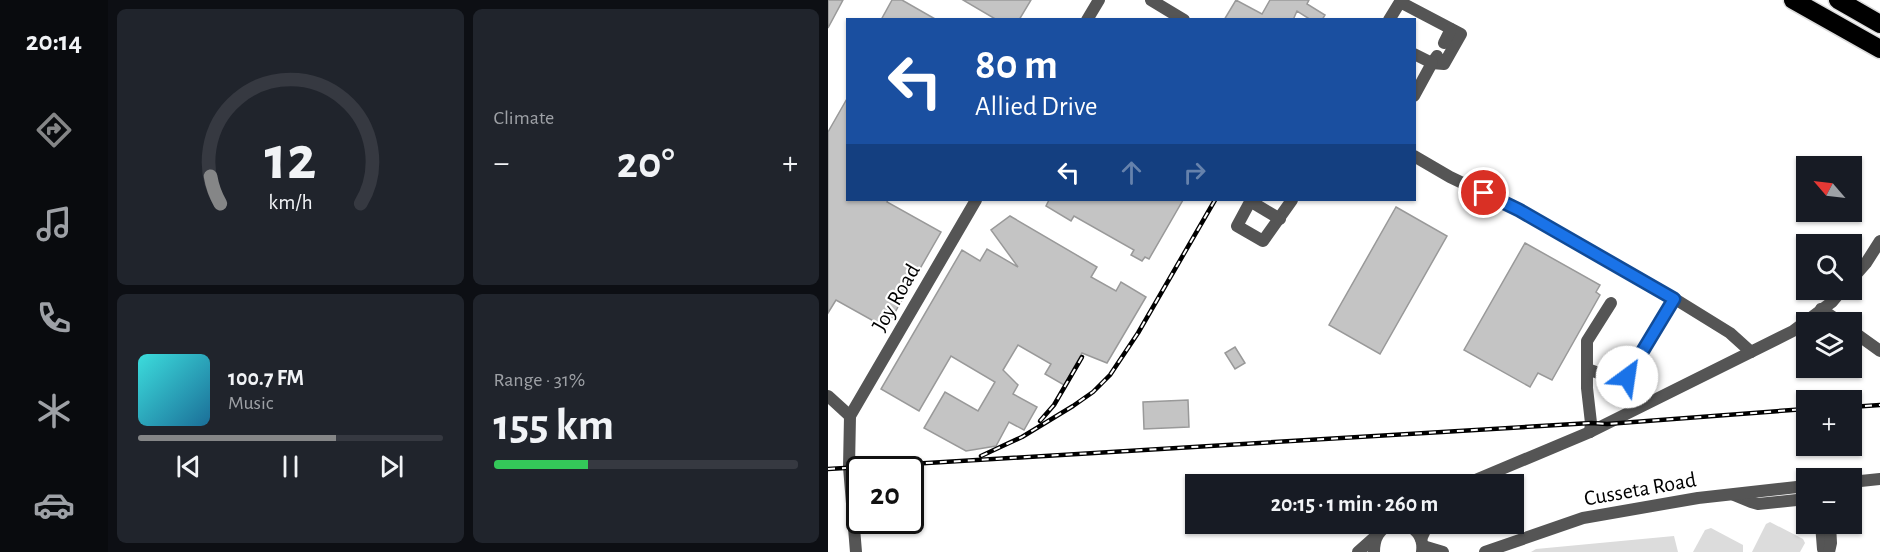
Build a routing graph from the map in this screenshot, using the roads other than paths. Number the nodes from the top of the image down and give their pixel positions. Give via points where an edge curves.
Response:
1 (1099, 0) edge
2 (1151, 0) edge
3 (1793, 0) edge
4 (1838, 0) edge
5 (1088, 18) edge
6 (1181, 18) edge
7 (1390, 18) edge
8 (1880, 24) edge
9 (1451, 29) junction
10 (1444, 43) dead end
11 (1880, 49) edge
12 (1416, 55) edge
13 (1435, 60) junction
14 (1416, 93) edge
15 (1416, 157) edge
16 (975, 201) edge
17 (1250, 201) edge
18 (1253, 201) edge
19 (1291, 201) edge
20 (1280, 219) junction
21 (1880, 241) edge
22 (1875, 260) edge
23 (1862, 271) edge
24 (1674, 299) junction
25 (1831, 300) edge
26 (1611, 303) dead end
27 (1821, 309) junction
28 (1825, 312) edge
29 (1862, 338) edge
30 (1880, 351) edge
31 (1751, 352) junction
32 (1587, 369) junction
33 (828, 396) edge
34 (849, 416) junction
35 (1590, 432) junction
36 (1490, 474) edge
37 (1880, 480) edge
38 (1862, 482) edge
39 (1796, 487) edge
40 (1733, 494) junction
41 (1796, 500) edge
42 (1824, 534) edge
43 (1831, 534) edge
44 (1377, 535) joint
45 (1422, 546) edge
46 (856, 552) edge
47 (1358, 552) edge
48 (1374, 552) edge
49 (1443, 552) edge
50 (1485, 552) edge
51 (1826, 552) edge

1 - 5 street
2 - 6 street
3 - 11 highway
4 - 8 highway
7 - 9 street via 1400,2
9 - 10 street
9 - 13 street via 1461,34 1444,64
12 - 13 street
13 - 14 street
15 - 24 street via 1519,210
16 - 34 street, Joy Road
17 - 20 street via 1237,226 1263,241
18 - 20 street
19 - 20 street
21 - 22 street
22 - 23 street
24 - 31 street via 1730,333
24 - 32 street via 1627,377 1619,380
25 - 27 street
26 - 32 street via 1587,341
27 - 28 street
27 - 31 street via 1793,331
29 - 30 street
31 - 35 street
32 - 35 street
33 - 34 street
34 - 46 street
35 - 36 street
37 - 38 street
39 - 40 street, Cusseta Road
40 - 41 street via 1758,504
40 - 50 street, Cusseta Road via 1583,518
42 - 51 street
43 - 51 street
44 - 47 street
44 - 48 street
45 - 49 street

